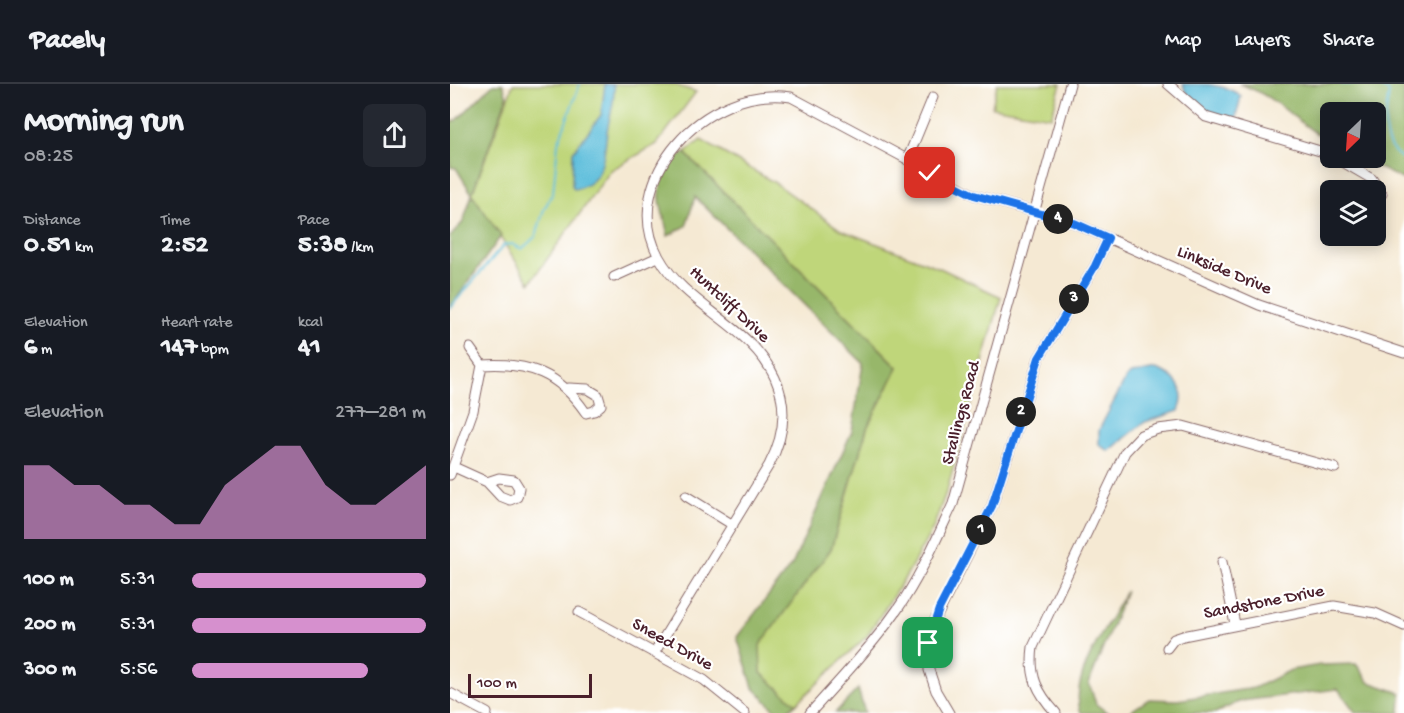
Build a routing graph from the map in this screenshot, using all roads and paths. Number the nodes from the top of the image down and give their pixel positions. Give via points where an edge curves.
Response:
1 (1070, 84) edge
2 (1168, 84) edge
3 (933, 97) dead end
4 (1320, 151) edge
5 (908, 160) junction
6 (1353, 168) edge
7 (1373, 180) edge
8 (1034, 212) junction
9 (1108, 238) junction
10 (658, 257) junction
11 (614, 277) dead end
12 (470, 348) dead end
13 (1404, 353) edge
14 (482, 365) junction
15 (568, 388) dead end
16 (455, 449) edge
17 (1335, 468) dead end
18 (452, 471) edge
19 (487, 482) dead end
20 (686, 496) dead end
21 (733, 525) junction
22 (1222, 562) dead end
23 (579, 612) dead end
24 (1235, 624) junction
25 (1404, 626) edge
26 (1167, 648) dead end
27 (655, 652) junction
28 (450, 693) edge
29 (482, 712) edge
30 (745, 713) edge
31 (810, 713) edge
32 (949, 713) edge
33 (1056, 713) edge

1 - 8 street, Stallings Road
2 - 4 street via 1206,117
3 - 5 street
5 - 8 street, Huntcliff Drive via 974,195
5 - 10 street, Huntcliff Drive via 791,97 760,93 729,99 688,127 657,176 649,216
6 - 7 street
8 - 9 street, Linkside Drive
8 - 31 street, Stallings Road via 965,468 937,540 882,630
9 - 13 street, Linkside Drive via 1258,305
9 - 32 street via 1039,358 992,506 930,630 929,670
10 - 11 street
10 - 21 street, Huntcliff Drive via 687,291 758,353 771,369 779,390 783,418 778,446
12 - 14 street
14 - 15 street via 527,367
14 - 16 street via 473,411
16 - 18 street
17 - 33 street via 1183,426 1158,429 1134,441 1116,469 1032,647 1036,689
18 - 19 street
20 - 21 street
21 - 27 street, Huntcliff Drive
22 - 24 street
23 - 27 street, Sneed Drive
24 - 25 street, Sandstone Drive via 1334,606 1376,613
24 - 26 street, Sandstone Drive via 1174,639
27 - 30 street, Sneed Drive via 704,680
28 - 29 street

